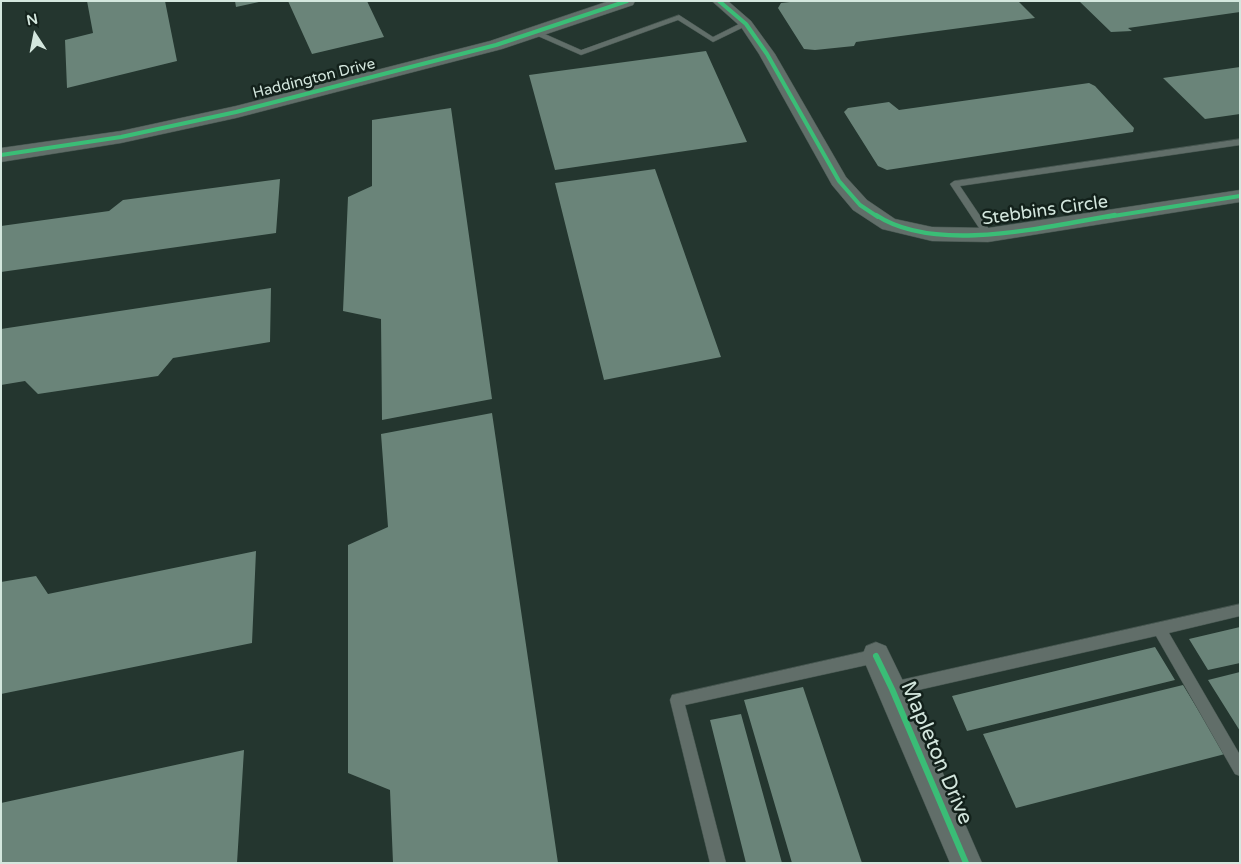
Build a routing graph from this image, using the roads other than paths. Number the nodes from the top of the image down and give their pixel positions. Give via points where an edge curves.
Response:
1 (627, 1) edge
2 (720, 1) edge
3 (746, 24) junction
4 (534, 33) junction
5 (1240, 142) edge
6 (1, 156) edge
7 (1240, 196) edge
8 (988, 235) junction
9 (1240, 610) edge
10 (1159, 629) junction
11 (876, 656) joint
12 (892, 689) junction
13 (1240, 769) edge
14 (718, 863) edge
15 (966, 863) edge

1 - 4 street, Haddington Drive
2 - 3 street, Stebbins Circle
3 - 4 lane via 713,40 678,17 580,53
3 - 8 street, Stebbins Circle via 768,54 839,181 860,205 890,224 932,234
4 - 6 street, Haddington Drive via 236,112 120,137
5 - 8 lane via 954,184
7 - 8 street, Stebbins Circle
9 - 10 lane
10 - 12 lane
10 - 13 lane
11 - 12 street, Mapleton Drive
11 - 14 lane via 677,700
12 - 15 street, Mapleton Drive

